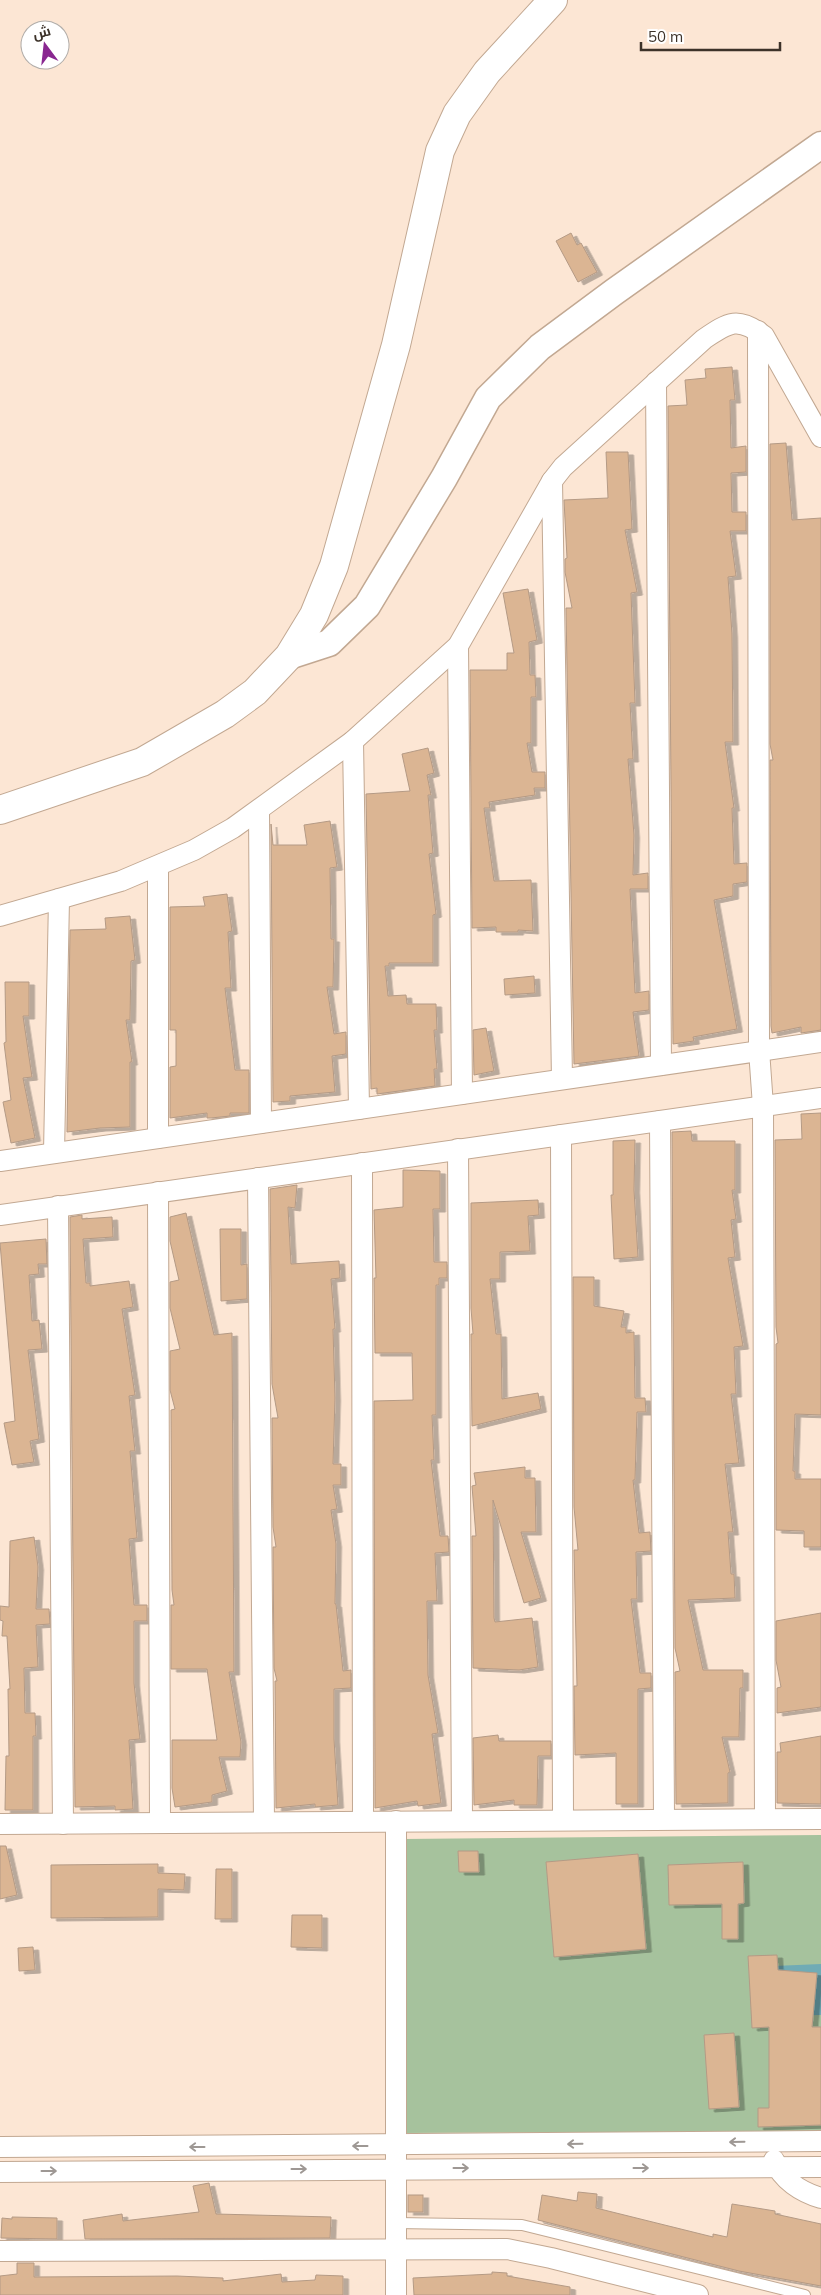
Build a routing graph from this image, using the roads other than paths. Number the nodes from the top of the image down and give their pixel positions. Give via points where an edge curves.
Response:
1 (553, 0) edge
2 (821, 145) edge
3 (758, 331) junction
4 (656, 382) junction
5 (821, 437) edge
6 (552, 481) junction
7 (458, 646) junction
8 (289, 656) junction
9 (354, 741) junction
10 (0, 810) edge
11 (259, 810) junction
12 (158, 867) junction
13 (59, 899) junction
14 (0, 916) edge
15 (821, 1042) edge
16 (759, 1050) junction
17 (661, 1065) junction
18 (562, 1079) junction
19 (462, 1094) junction
20 (821, 1098) edge
21 (763, 1106) junction
22 (359, 1108) junction
23 (660, 1121) junction
24 (261, 1123) junction
25 (561, 1135) junction
26 (158, 1138) junction
27 (458, 1150) junction
28 (54, 1153) junction
29 (0, 1161) edge
30 (362, 1163) junction
31 (258, 1178) junction
32 (158, 1192) junction
33 (58, 1206) junction
34 (0, 1215) edge
35 (765, 1819) junction
36 (821, 1819) edge
37 (563, 1820) junction
38 (664, 1820) junction
39 (364, 1821) junction
40 (396, 1821) junction
41 (462, 1821) junction
42 (264, 1822) junction
43 (160, 1823) junction
44 (0, 1824) edge
45 (63, 1824) junction
46 (821, 2141) edge
47 (766, 2142) junction
48 (269, 2146) junction
49 (396, 2146) junction
50 (0, 2147) edge
51 (777, 2167) junction
52 (821, 2167) edge
53 (396, 2168) junction
54 (268, 2170) junction
55 (0, 2172) edge
56 (821, 2198) edge
57 (396, 2224) junction
58 (0, 2251) edge
59 (396, 2251) junction
60 (396, 2295) edge
61 (698, 2295) edge
62 (804, 2295) edge

1 - 8 main road via 487,72 457,114 440,151 396,345 334,566 314,616
2 - 8 street via 540,347 488,398 367,606 329,644
3 - 4 street via 737,322 724,326 704,338
3 - 5 street via 764,336
3 - 16 street
4 - 6 street via 578,452
4 - 17 street
6 - 7 street
6 - 18 street
7 - 9 street
7 - 19 street
8 - 10 main road via 255,692 225,714 142,762
9 - 11 street
9 - 22 street
11 - 12 street via 194,850
11 - 24 street
12 - 13 street via 121,882
12 - 26 street
13 - 14 street
13 - 28 street
15 - 16 street
16 - 17 street
16 - 21 street
17 - 18 street
18 - 19 street
19 - 22 street
20 - 21 street
21 - 23 street
21 - 35 street
22 - 24 street
23 - 25 street
23 - 38 street
24 - 26 street
25 - 27 street
25 - 37 street
26 - 28 street
27 - 30 street
27 - 41 street
28 - 29 street
30 - 31 street
30 - 39 street
31 - 32 street
31 - 42 street
32 - 33 street
32 - 43 street
33 - 34 street
33 - 45 street
35 - 36 street
35 - 38 street
37 - 38 street
37 - 41 street
39 - 40 street
39 - 42 street
40 - 41 street
40 - 49 street
42 - 43 street
43 - 45 street
44 - 45 street
46 - 47 street
47 -> 49 street
47 - 51 street
49 -> 48 street
48 -> 50 street
48 - 54 street
49 - 53 street
51 - 52 street
53 -> 51 street
51 - 56 street via 796,2188
54 -> 53 street
53 - 57 street
55 -> 54 street
57 - 59 street
57 - 62 lane via 522,2225
58 - 59 street
59 - 60 street
59 - 61 street via 508,2249

